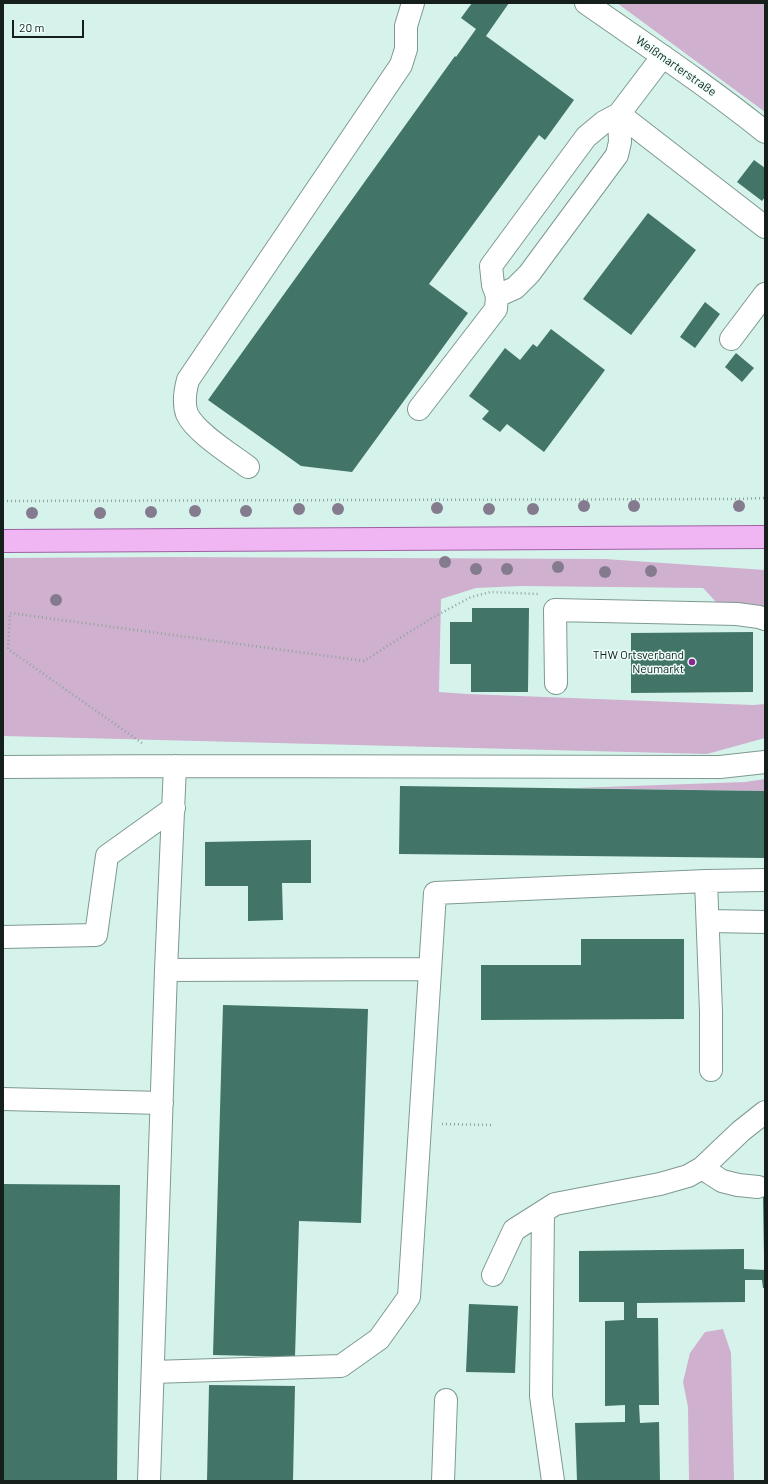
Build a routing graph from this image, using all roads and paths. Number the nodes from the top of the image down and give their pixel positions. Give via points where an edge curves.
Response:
1 (413, 3) edge
2 (586, 3) edge
3 (663, 56) junction
4 (618, 114) junction
5 (765, 132) edge
6 (765, 227) edge
7 (765, 294) edge
8 (497, 296) junction
9 (731, 339) dead end
10 (419, 409) dead end
11 (248, 467) dead end
12 (765, 498) edge
13 (3, 501) edge
14 (763, 538) edge
15 (3, 541) edge
16 (555, 610) junction
17 (765, 619) edge
18 (556, 683) dead end
19 (143, 743) dead end
20 (765, 762) edge
21 (175, 766) junction
22 (3, 767) edge
23 (174, 808) junction
24 (765, 880) edge
25 (706, 881) junction
26 (708, 921) junction
27 (765, 922) edge
28 (3, 937) edge
29 (430, 969) junction
30 (166, 970) junction
31 (711, 1070) dead end
32 (3, 1099) edge
33 (162, 1103) junction
34 (765, 1112) edge
35 (420, 1124) junction
36 (491, 1125) dead end
37 (702, 1168) junction
38 (758, 1187) dead end
39 (542, 1212) junction
40 (492, 1275) dead end
41 (153, 1372) junction
42 (446, 1400) dead end
43 (149, 1481) edge
44 (443, 1481) edge
45 (553, 1481) edge

1 - 11 street via 406,26 406,49 401,65 188,380 184,396 187,413 195,426
2 - 3 street, Weißmarterstraße
3 - 4 street
3 - 5 street, Weißmarterstraße
4 - 6 street
4 - 8 street via 620,142 617,155 528,274 515,288
4 - 8 street via 586,137 491,266
7 - 9 street
8 - 10 street via 496,309
12 - 13 path
14 - 15 main road
16 - 17 street via 737,614
16 - 18 street
16 - 19 path via 545,595 491,592 472,596 364,661 10,613 8,649
20 - 21 street via 720,767
21 - 22 street
21 - 23 street
23 - 28 street via 107,856 96,935
23 - 30 street
24 - 25 street
25 - 26 street
25 - 29 street via 435,893
26 - 27 street
26 - 31 street
29 - 30 street
29 - 35 street
30 - 33 street
32 - 33 street
33 - 41 street
34 - 37 street
35 - 36 path
35 - 41 street via 409,1297 379,1339 341,1366
37 - 38 street via 722,1181
37 - 39 street via 688,1176 660,1184 555,1204
39 - 40 street via 514,1230
39 - 45 street via 541,1396
41 - 43 street
42 - 44 street

